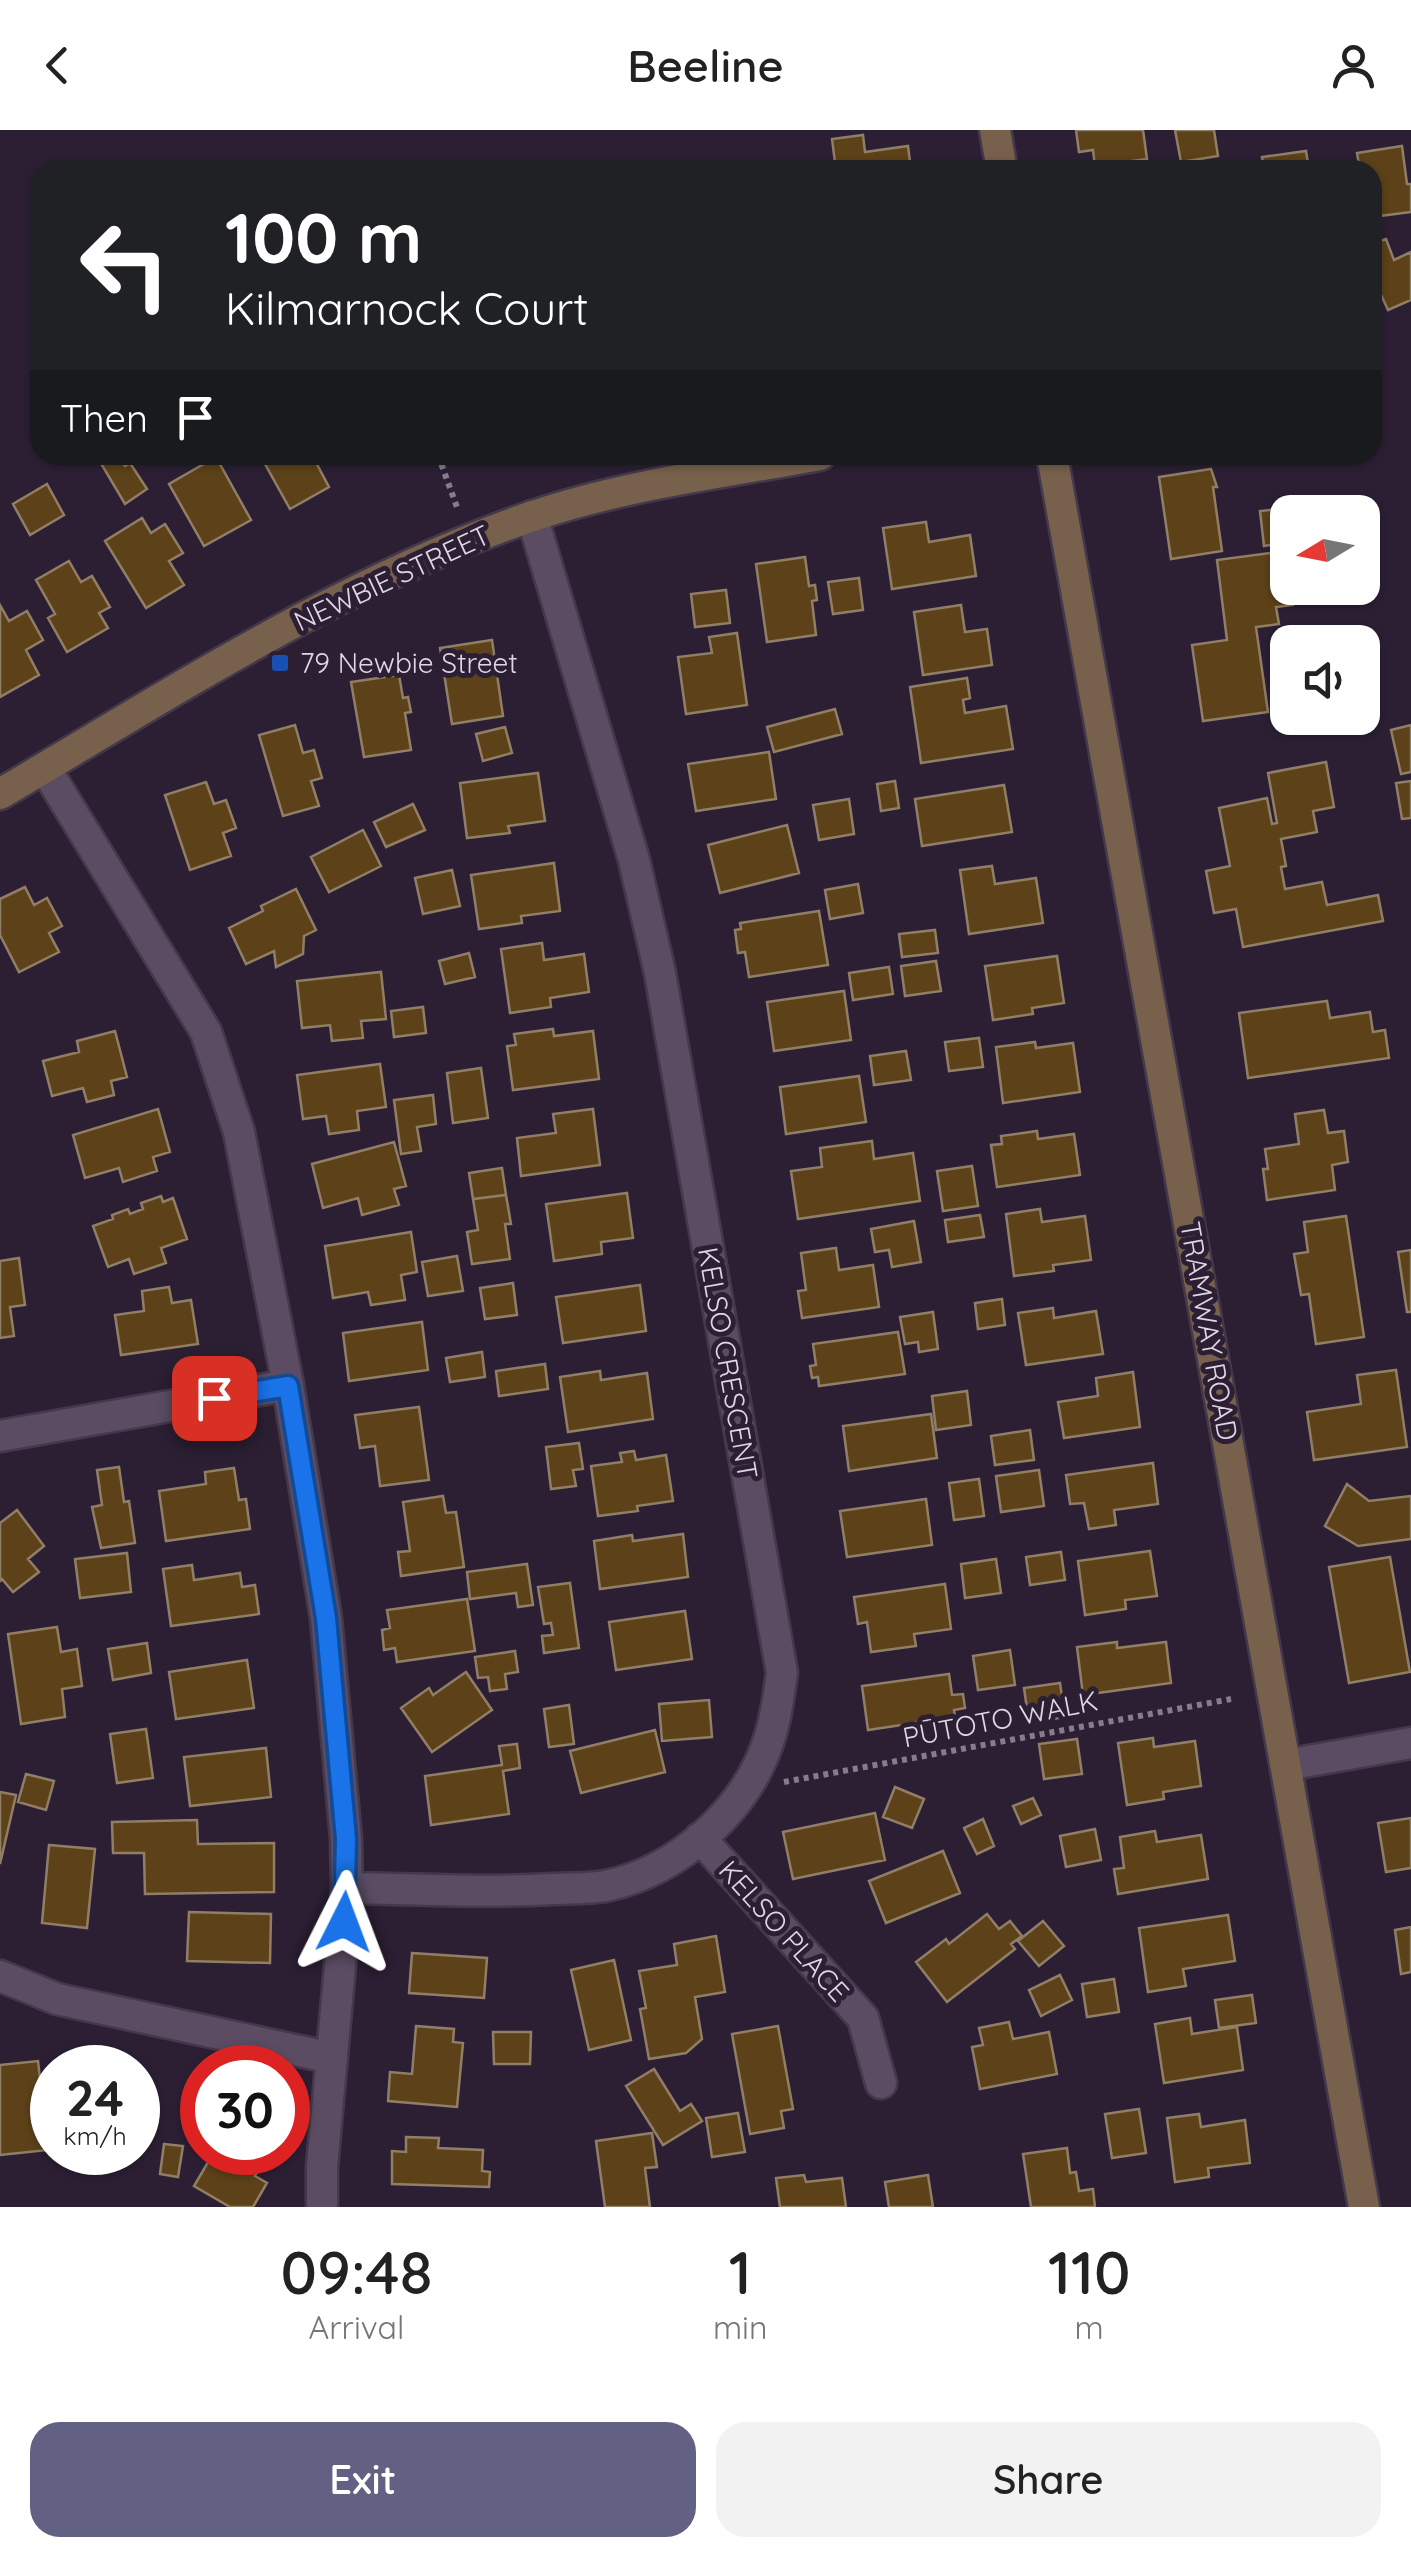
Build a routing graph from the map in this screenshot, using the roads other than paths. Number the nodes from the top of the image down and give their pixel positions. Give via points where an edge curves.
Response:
1 (995, 130) edge
2 (1000, 160) edge
3 (766, 465) edge
4 (1054, 465) edge
5 (532, 516) junction
6 (45, 768) junction
7 (0, 794) edge
8 (288, 1386) junction
9 (0, 1436) edge
10 (1411, 1743) edge
11 (1286, 1765) junction
12 (700, 1838) junction
13 (347, 1888) junction
14 (0, 1976) edge
15 (332, 2058) junction
16 (881, 2083) dead end
17 (322, 2207) edge
18 (1364, 2207) edge

1 - 2 street
3 - 5 street, NEWBIE STREET via 604,495
4 - 11 street, TRAMWAY ROAD
5 - 6 street, NEWBIE STREET via 326,604
5 - 12 street, KELSO CRESCENT via 634,860 660,973 782,1673 771,1734 752,1776 733,1808
6 - 7 street, NEWBIE STREET
6 - 8 street via 206,1032 239,1132
8 - 9 street
8 - 13 street via 326,1618
10 - 11 street
11 - 18 street, TRAMWAY ROAD
12 - 13 street, KELSO CRESCENT via 648,1871 605,1886
12 - 16 street, KELSO PLACE via 863,2018
13 - 15 street
14 - 15 street via 57,2000
15 - 17 street

